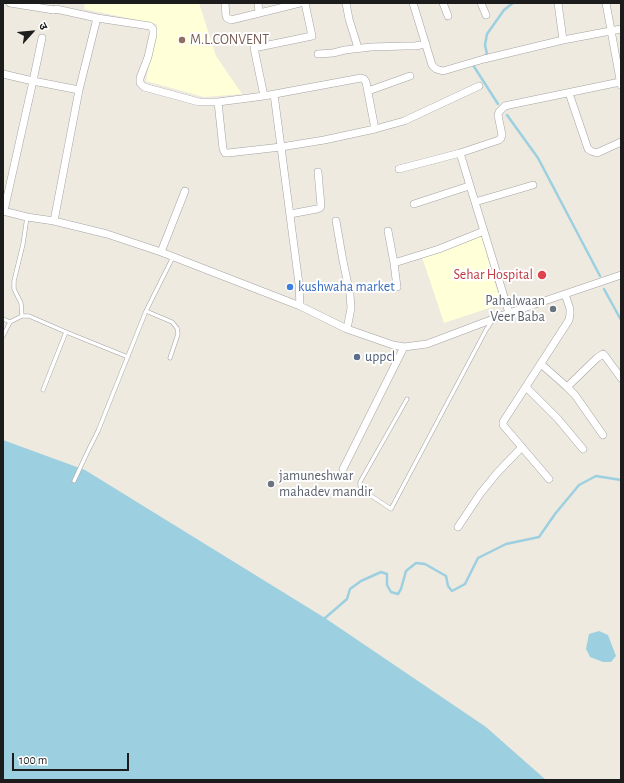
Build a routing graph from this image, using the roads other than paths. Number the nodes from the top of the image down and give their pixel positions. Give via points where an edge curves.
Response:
1 (10, 3) edge
2 (225, 3) edge
3 (258, 3) edge
4 (300, 3) edge
5 (305, 3) edge
6 (346, 3) edge
7 (414, 3) edge
8 (443, 3) edge
9 (481, 3) edge
10 (558, 3) edge
11 (606, 3) edge
12 (57, 8) edge
13 (259, 12) junction
14 (486, 15) dead end
15 (448, 16) dead end
16 (97, 18) junction
17 (621, 29) edge
18 (611, 31) junction
19 (42, 38) dead end
20 (563, 40) junction
21 (426, 44) junction
22 (358, 48) junction
23 (318, 54) dead end
24 (3, 74) edge
25 (410, 76) dead end
26 (33, 81) junction
27 (621, 84) edge
28 (479, 86) dead end
29 (79, 90) junction
30 (368, 91) junction
31 (569, 93) junction
32 (274, 94) junction
33 (264, 96) junction
34 (218, 102) junction
35 (375, 129) junction
36 (621, 142) edge
37 (281, 147) junction
38 (460, 153) junction
39 (399, 169) dead end
40 (318, 172) dead end
41 (533, 185) dead end
42 (469, 186) junction
43 (185, 191) dead end
44 (475, 202) junction
45 (414, 204) dead end
46 (4, 211) edge
47 (290, 214) junction
48 (28, 217) junction
49 (54, 221) junction
50 (336, 221) dead end
51 (388, 231) dead end
52 (484, 231) junction
53 (161, 252) junction
54 (173, 257) junction
55 (394, 263) junction
56 (621, 274) edge
57 (397, 287) dead end
58 (565, 294) junction
59 (300, 306) junction
60 (146, 311) junction
61 (509, 313) junction
62 (22, 316) junction
63 (3, 319) edge
64 (494, 319) junction
65 (10, 322) junction
66 (347, 329) junction
67 (66, 332) junction
68 (3, 336) edge
69 (404, 347) junction
70 (128, 357) junction
71 (170, 358) dead end
72 (541, 364) junction
73 (621, 378) edge
74 (526, 387) junction
75 (567, 387) junction
76 (43, 390) dead end
77 (408, 399) dead end
78 (603, 435) dead end
79 (522, 447) junction
80 (583, 448) dead end
81 (343, 469) dead end
82 (549, 479) dead end
83 (74, 482) dead end
84 (458, 526) dead end

1 - 12 street
2 - 13 street via 226,16 231,20
3 - 13 street
4 - 13 street
5 - 33 street via 312,36 254,48
6 - 22 street
7 - 21 street
8 - 15 street
9 - 14 street
10 - 20 street
11 - 18 street
12 - 16 street
16 - 29 street
16 - 34 street via 150,26 153,29 148,58 140,78 140,83 144,87 199,102
17 - 18 street
18 - 20 street
18 - 27 street
19 - 26 street
20 - 21 street via 443,71 432,65
21 - 22 street
22 - 23 street
24 - 26 street
25 - 30 street
26 - 29 street
26 - 46 street
27 - 31 street
28 - 35 street via 404,121
29 - 49 street
30 - 32 street via 364,79 361,78
30 - 35 street
31 - 36 street via 590,151 597,153
31 - 38 street via 505,106 498,115 502,138
32 - 33 street
32 - 37 street
33 - 34 street
34 - 37 street via 225,153
35 - 37 street
37 - 47 street
38 - 39 street
38 - 42 street
40 - 47 street via 320,208
41 - 44 street
42 - 44 street
42 - 45 street
43 - 53 street
44 - 52 street
46 - 48 street
47 - 59 street
48 - 49 street
48 - 62 lane via 14,282
49 - 53 street via 107,234
50 - 66 street via 350,294 351,308
51 - 55 street
52 - 55 street
52 - 61 street
53 - 54 street
54 - 59 street
54 - 60 lane
55 - 57 street
56 - 58 street
58 - 61 street
58 - 72 street via 570,309 569,320
59 - 66 street
60 - 70 lane
60 - 71 lane via 172,322 177,328 178,334
61 - 64 street
62 - 65 lane
62 - 67 lane via 30,316
63 - 65 lane
64 - 69 street via 427,344
64 - 77 lane via 391,509 361,489 360,482
65 - 68 lane
66 - 69 street
67 - 70 lane
67 - 76 lane
69 - 81 street
70 - 83 lane
72 - 74 street
72 - 75 street
73 - 75 street via 603,354
74 - 79 street via 503,422
74 - 80 street
75 - 78 street
79 - 82 street
79 - 84 street via 497,473

